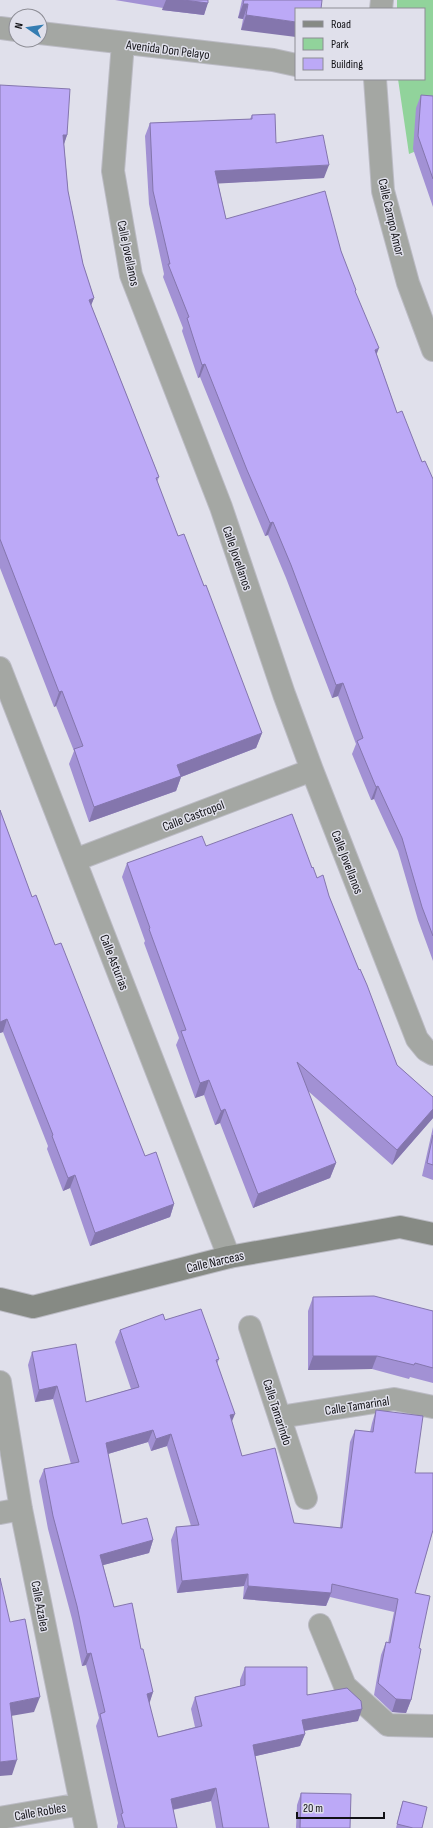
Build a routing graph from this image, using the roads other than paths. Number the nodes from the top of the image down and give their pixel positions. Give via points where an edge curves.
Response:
1 (48, 34) edge
2 (123, 43) junction
3 (295, 65) edge
4 (375, 80) edge
5 (433, 350) edge
6 (0, 668) edge
7 (312, 770) junction
8 (75, 860) junction
9 (433, 1054) edge
10 (433, 1234) edge
11 (229, 1257) junction
12 (0, 1299) edge
13 (250, 1327) dead end
14 (0, 1382) edge
15 (433, 1407) edge
16 (280, 1417) junction
17 (306, 1498) dead end
18 (21, 1509) junction
19 (0, 1513) edge
20 (320, 1624) dead end
21 (433, 1726) edge
22 (81, 1804) junction
23 (0, 1818) edge
24 (86, 1828) edge

1 - 2 street, Avenida Don Pelayo
2 - 3 street, Avenida Don Pelayo
2 - 7 street, Calle Jovellanos via 113,171 131,275 221,508
4 - 5 street, Calle Campo Amor via 383,191 408,283
6 - 8 street, Calle Asturias
7 - 8 street, Calle Castropol
7 - 9 street, Calle Jovellanos via 417,1039
8 - 11 street, Calle Asturias
10 - 11 street, Calle Narceas via 400,1226
11 - 12 street, Calle Narceas via 33,1307
13 - 16 street, Calle Tamarindo
14 - 18 street, Calle Azalea
15 - 16 street, Calle Tamarinal via 394,1399
16 - 17 street, Calle Tamarindo
18 - 19 street
18 - 22 street, Calle Azalea
20 - 21 street via 345,1686 350,1691 388,1725
22 - 23 street, Calle Robles
22 - 24 street, Calle Azalea

